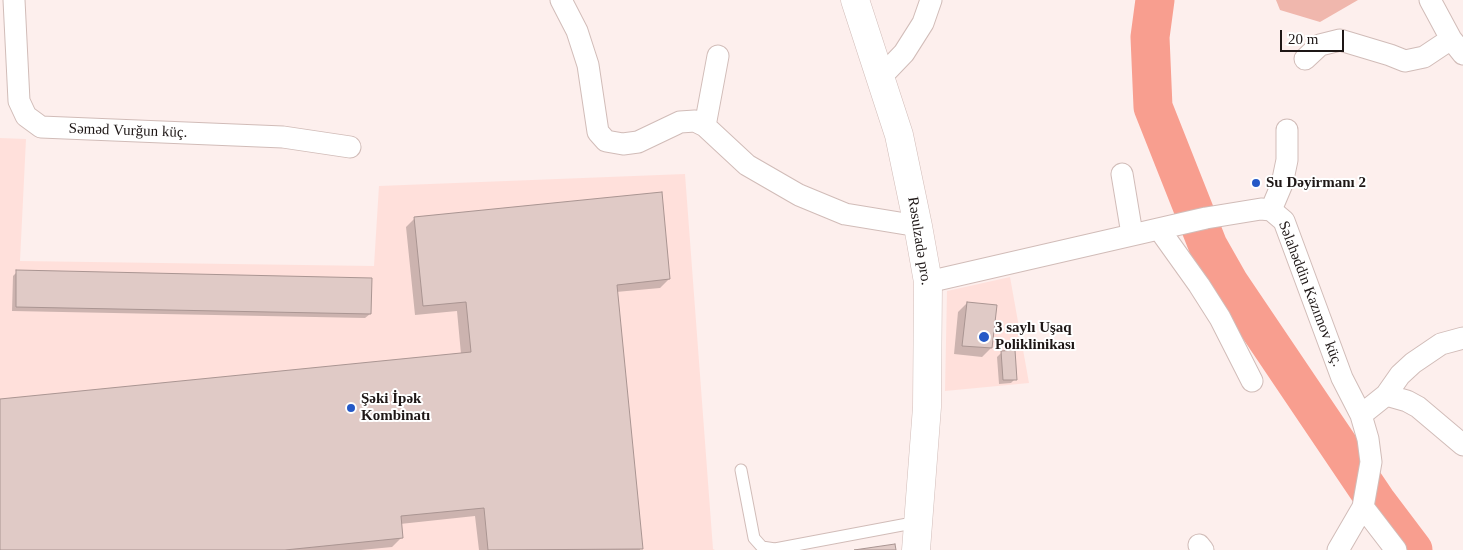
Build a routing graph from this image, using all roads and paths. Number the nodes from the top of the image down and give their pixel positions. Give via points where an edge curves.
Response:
1 (14, 0) edge
2 (561, 0) edge
3 (855, 0) edge
4 (931, 0) edge
5 (1430, 0) edge
6 (1457, 47) edge
7 (718, 56) dead end
8 (1305, 59) dead end
9 (881, 77) junction
10 (705, 126) junction
11 (1287, 130) dead end
12 (350, 147) dead end
13 (1122, 174) dead end
14 (1271, 210) junction
15 (918, 226) junction
16 (1159, 229) junction
17 (1132, 234) junction
18 (928, 282) junction
19 (1463, 338) edge
20 (1252, 381) dead end
21 (1386, 395) junction
22 (1361, 415) junction
23 (1463, 445) edge
24 (740, 470) dead end
25 (1363, 507) junction
26 (918, 522) junction
27 (916, 550) edge
28 (1338, 550) edge
29 (1396, 550) edge

1 - 12 street, Səməd Vurğun küç. via 18,101 26,116 41,127 283,137
2 - 10 street via 577,31 588,65 598,132 606,141 638,142 680,122 695,120
3 - 9 street, Rəsulzadə pro.
4 - 9 street via 923,23 904,53
5 - 6 street
6 - 8 street via 1405,61 1340,40 1320,45
7 - 10 street
9 - 15 street, Rəsulzadə pro. via 899,135
10 - 15 street via 747,165 799,195 845,214
11 - 14 street via 1287,160 1282,184
13 - 17 street
14 - 16 street, Səlahəddin Kazımov küç. via 1206,218
14 - 22 street, Səlahəddin Kazımov küç. via 1284,221 1342,378
15 - 18 street, Rəsulzadə pro.
16 - 17 street
16 - 20 street via 1220,318
17 - 18 street
18 - 26 street, Rəsulzadə pro. via 927,407
19 - 21 street via 1441,344 1413,363
21 - 22 street
21 - 23 street via 1407,400 1418,407
22 - 25 street, Səlahəddin Kazımov küç. via 1371,462
24 - 26 lane via 754,538 762,547 775,549
25 - 28 street, Səlahəddin Kazımov küç.
25 - 29 street
26 - 27 street, Rəsulzadə pro.

